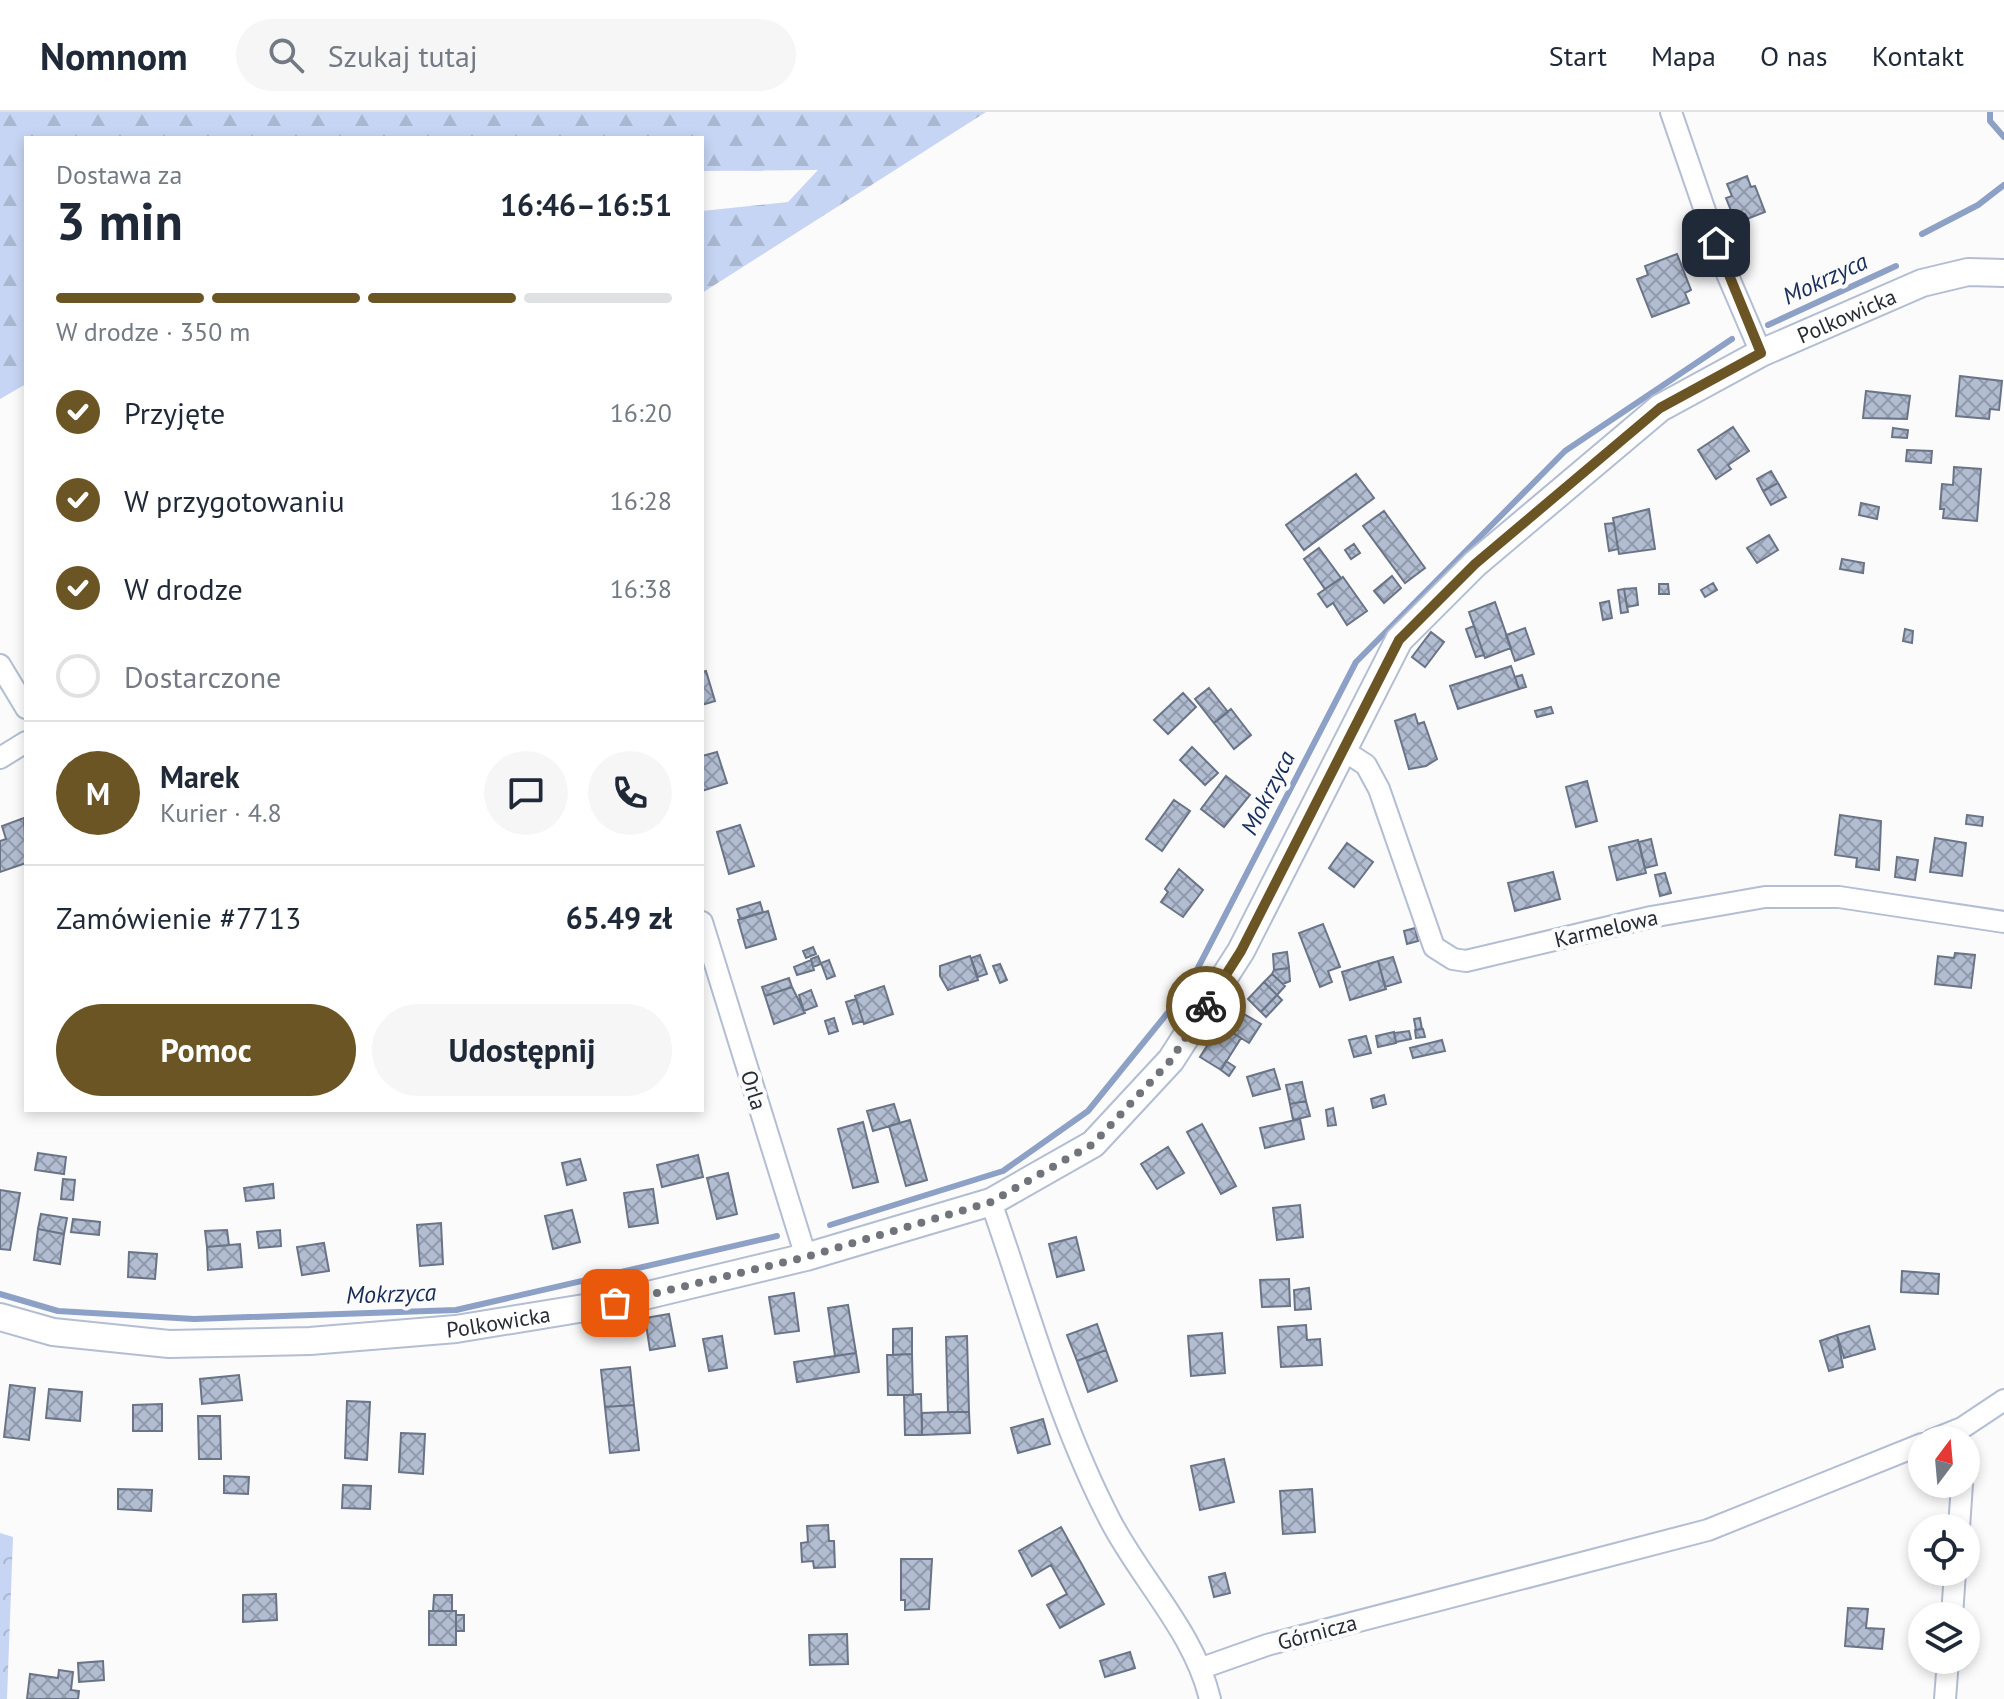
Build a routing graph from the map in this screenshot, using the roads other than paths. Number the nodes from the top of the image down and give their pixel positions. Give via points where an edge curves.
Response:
1 (1671, 112) edge
2 (2004, 273) edge
3 (1761, 353) junction
4 (0, 665) edge
5 (24, 705) edge
6 (24, 743) edge
7 (1343, 750) junction
8 (0, 758) edge
9 (2004, 922) edge
10 (704, 928) edge
11 (991, 1202) junction
12 (806, 1257) junction
13 (0, 1317) edge
14 (2004, 1400) edge
15 (1972, 1426) edge
16 (1908, 1450) edge
17 (1202, 1668) junction
18 (1947, 1674) edge
19 (1210, 1699) edge
20 (1945, 1699) edge

1 - 3 street via 1725,269
2 - 3 street, Polkowicka via 1968,272 1922,283
3 - 7 street, Polkowicka via 1660,408 1475,564 1399,640
4 - 5 street
6 - 8 street
7 - 9 street, Karmelowa via 1366,765 1434,947 1453,959 1466,961 1651,917 1765,897 1839,897
7 - 11 street, Polkowicka via 1241,951 1171,1060 1093,1144
10 - 12 street, Orla
11 - 12 street, Polkowicka
11 - 17 street via 1081,1458 1111,1522
12 - 13 street, Polkowicka via 529,1320 310,1341 169,1344 53,1332
14 - 15 street
16 - 17 street, Górnicza via 1708,1530 1267,1645
17 - 19 street
18 - 20 street

